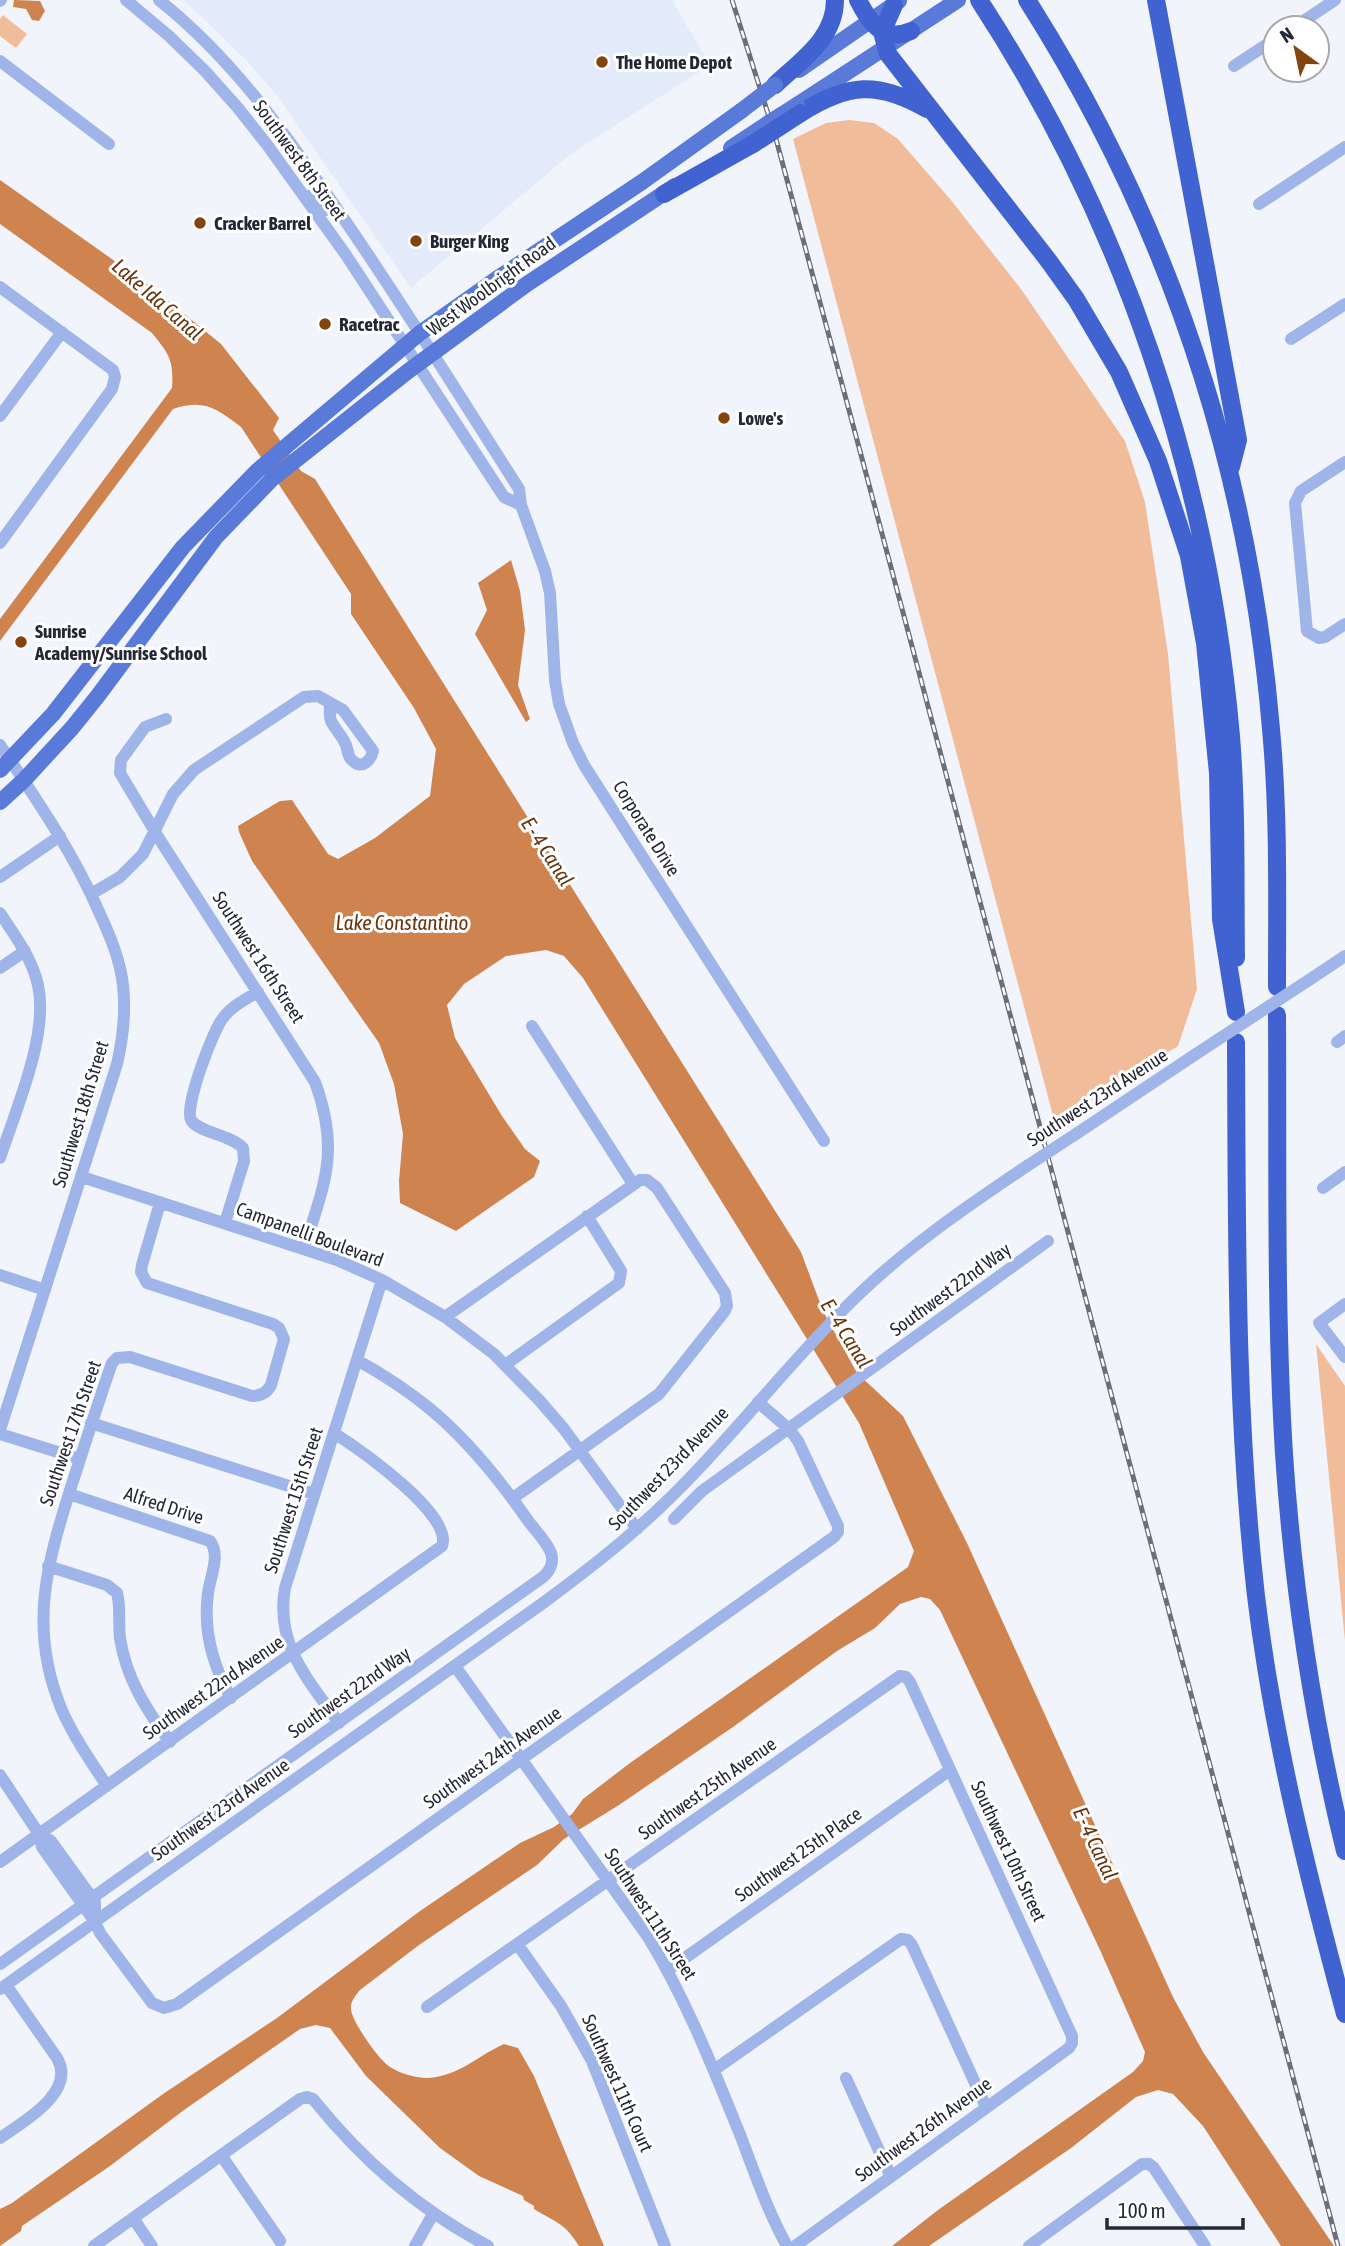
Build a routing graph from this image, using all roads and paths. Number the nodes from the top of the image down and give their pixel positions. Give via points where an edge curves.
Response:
1 (126, 0) edge
2 (159, 0) edge
3 (835, 0) edge
4 (858, 0) edge
5 (958, 0) edge
6 (979, 0) edge
7 (1027, 0) edge
8 (1158, 0) edge
9 (1335, 0) edge
10 (897, 2) edge
11 (1314, 14) edge
12 (911, 31) joint
13 (879, 34) junction
14 (1261, 49) edge
15 (0, 61) edge
16 (1234, 66) dead end
17 (785, 77) junction
18 (799, 109) junction
19 (933, 112) junction
20 (109, 144) dead end
21 (1345, 147) edge
22 (297, 187) junction
23 (664, 194) joint
24 (1259, 204) dead end
25 (336, 207) junction
26 (0, 287) edge
27 (1345, 303) edge
28 (62, 332) junction
29 (420, 333) junction
30 (1291, 339) dead end
31 (405, 345) junction
32 (433, 353) junction
33 (418, 364) junction
34 (0, 416) edge
35 (1345, 463) edge
36 (1230, 470) junction
37 (521, 505) junction
38 (0, 543) edge
39 (1345, 624) edge
40 (330, 704) junction
41 (166, 719) dead end
42 (0, 745) edge
43 (5, 765) edge
44 (24, 780) junction
45 (0, 802) edge
46 (155, 832) junction
47 (60, 836) junction
48 (0, 877) edge
49 (91, 894) junction
50 (0, 913) edge
51 (24, 951) junction
52 (1345, 956) edge
53 (0, 968) edge
54 (1277, 987) dead end
55 (258, 992) junction
56 (1277, 1015) dead end
57 (532, 1026) dead end
58 (1236, 1042) dead end
59 (824, 1141) dead end
60 (0, 1158) edge
61 (1345, 1172) edge
62 (82, 1177) junction
63 (633, 1184) junction
64 (1323, 1188) dead end
65 (160, 1203) junction
66 (587, 1216) junction
67 (225, 1223) junction
68 (1048, 1241) dead end
69 (304, 1248) junction
70 (0, 1275) edge
71 (382, 1280) junction
72 (45, 1290) junction
73 (1345, 1304) edge
74 (445, 1317) junction
75 (1345, 1357) edge
76 (357, 1360) junction
77 (505, 1366) junction
78 (758, 1402) junction
79 (91, 1423) junction
80 (789, 1429) junction
81 (0, 1432) edge
82 (334, 1433) junction
83 (579, 1451) junction
84 (80, 1459) junction
85 (69, 1494) junction
86 (314, 1494) junction
87 (513, 1498) junction
88 (674, 1519) dead end
89 (637, 1530) junction
90 (48, 1566) junction
91 (293, 1654) junction
92 (454, 1666) junction
93 (906, 1677) joint
94 (231, 1698) junction
95 (339, 1723) junction
96 (170, 1742) junction
97 (522, 1759) junction
98 (950, 1770) junction
99 (0, 1775) edge
100 (107, 1786) junction
101 (39, 1834) junction
102 (1345, 1851) edge
103 (0, 1861) edge
104 (608, 1881) junction
105 (88, 1902) junction
106 (95, 1922) junction
107 (518, 1945) junction
108 (0, 1964) edge
109 (668, 1970) junction
110 (3, 1987) edge
111 (427, 2007) dead end
112 (1345, 2014) edge
113 (1072, 2043) joint
114 (714, 2070) junction
115 (845, 2078) dead end
116 (986, 2107) junction
117 (2, 2131) edge
118 (221, 2155) junction
119 (891, 2176) junction
120 (433, 2214) junction
121 (133, 2218) junction
122 (280, 2241) dead end
123 (94, 2246) edge
124 (152, 2246) edge
125 (415, 2246) edge
126 (488, 2246) edge
127 (666, 2246) edge
128 (787, 2246) edge
129 (795, 2246) edge
130 (1029, 2246) edge
131 (1205, 2246) edge

1 - 22 street, Southwest 8th Street via 227,95
2 - 25 street, Southwest 8th Street via 252,91
3 - 17 highway via 824,37
4 - 13 highway
5 - 12 main road
6 - 19 highway via 1047,114 1105,233 1148,344 1189,480 1216,608 1231,739 1236,1013 1221,919 1220,806 1210,676 1195,580 1176,510 1140,415 1089,319
7 - 36 highway via 1088,104 1145,222 1203,374
8 - 36 highway via 1238,440
9 - 11 street
10 - 13 highway
12 - 13 highway
13 - 17 main road, West Woolbright Road
13 - 18 main road
13 - 19 highway
14 - 16 street
15 - 20 street
17 - 29 main road, West Woolbright Road, bridge via 642,182
18 - 19 highway via 831,95 868,88 904,97
18 - 23 highway, bridge
21 - 24 street
22 - 25 street via 321,207
22 - 31 street, Southwest 8th Street
23 - 32 main road, West Woolbright Road via 537,277
25 - 29 street, Southwest 8th Street
26 - 28 street
27 - 30 street
28 - 34 street
28 - 38 street via 113,370 115,383
29 - 31 main road, West Woolbright Road
29 - 32 street, Southwest 8th Street
31 - 33 street, Southwest 8th Street
31 - 43 main road, West Woolbright Road via 272,457 204,523 160,573 53,714
32 - 33 main road, West Woolbright Road
32 - 37 street, Corporate Drive via 519,489
33 - 37 street, Corporate Drive via 505,497
33 - 44 main road, West Woolbright Road via 298,457 238,512 97,697
35 - 39 street via 1297,496 1295,503 1307,631 1325,637
36 - 54 highway via 1256,600 1269,705 1276,796
37 - 59 street, Corporate Drive via 550,593 555,680 573,743
40 - 40 street via 330,719 349,756 360,765 367,763 373,751 343,710
40 - 46 street via 318,696 304,697 207,760 173,794
41 - 46 street, Southwest 16th Street via 145,727 119,767
42 - 43 street, Southwest 18th Street
43 - 44 street, Southwest 18th Street
44 - 45 main road, West Woolbright Road
44 - 47 street, Southwest 18th Street
46 - 49 street via 132,866
46 - 55 street, Southwest 16th Street
47 - 48 street
47 - 49 street, Southwest 18th Street
49 - 62 street, Southwest 18th Street via 116,948 124,987 124,1018 117,1065
50 - 51 street
51 - 53 street
51 - 60 street via 38,984 39,1032
52 - 78 street, Southwest 23rd Avenue, bridge via 935,1230 840,1313
55 - 67 street via 228,1013 216,1029 190,1107 191,1120 197,1126 233,1139 243,1148 244,1161
55 - 69 street, Southwest 16th Street via 309,1070 326,1116 326,1179
56 - 102 highway via 1278,1290 1289,1511 1313,1696
57 - 63 street
58 - 112 highway via 1239,1377 1256,1598 1292,1805
61 - 64 street
62 - 65 street, Campanelli Boulevard
62 - 72 street, Southwest 18th Street
63 - 66 street
63 - 83 street via 647,1180 657,1188 725,1293 727,1306 659,1394
65 - 67 street, Campanelli Boulevard
65 - 79 street, Southwest 17th Street via 142,1265 143,1278 279,1328 284,1339 271,1385 268,1391 252,1396 123,1356 112,1363
66 - 74 street
66 - 77 street via 621,1270 619,1283
67 - 69 street, Campanelli Boulevard
68 - 80 street, Southwest 22nd Way
69 - 71 street, Campanelli Boulevard
70 - 72 street
71 - 74 street, Campanelli Boulevard
71 - 76 street, Southwest 15th Street
72 - 81 street, Southwest 18th Street
73 - 75 street via 1319,1323
74 - 77 street, Campanelli Boulevard
76 - 82 street, Southwest 15th Street
76 - 87 street via 405,1390 453,1429
77 - 83 street, Campanelli Boulevard via 545,1406
78 - 80 street
78 - 89 street, Southwest 23rd Avenue
79 - 84 street, Southwest 17th Street
79 - 86 street
80 - 88 street, Southwest 22nd Way via 702,1491
80 - 97 street, Southwest 24th Avenue via 799,1441 838,1526 834,1537
81 - 84 street
82 - 86 street, Southwest 15th Street
82 - 91 street, Southwest 22nd Avenue via 409,1491 441,1528 444,1542 438,1551
83 - 87 street
83 - 89 street, Campanelli Boulevard
84 - 85 street, Southwest 17th Street
85 - 90 street, Southwest 17th Street
85 - 94 street, Alfred Drive via 210,1541 216,1552 207,1596 208,1632 216,1667
86 - 91 street, Southwest 15th Street via 283,1602 283,1624
87 - 95 street, Southwest 22nd Way via 548,1548 551,1567
89 - 92 street, Southwest 23rd Avenue
90 - 96 street via 107,1585 117,1593 130,1677
90 - 100 street, Southwest 17th Street via 43,1615 48,1667 72,1731
91 - 94 street, Southwest 22nd Avenue
91 - 95 street, Southwest 15th Street
92 - 97 street, Southwest 11th Street
92 - 106 street, Southwest 23rd Avenue
93 - 98 street, Southwest 10th Street
93 - 104 street, Southwest 25th Avenue via 900,1676
94 - 96 street, Southwest 22nd Avenue
95 - 105 street, Southwest 22nd Way
96 - 100 street, Southwest 22nd Avenue
97 - 104 street, Southwest 11th Street
97 - 106 street, Southwest 24th Avenue via 177,2004 164,2008 152,2003
98 - 109 street, Southwest 25th Place
98 - 113 street, Southwest 10th Street
99 - 101 street
100 - 101 street, Southwest 22nd Avenue
101 - 103 street, Southwest 22nd Avenue
101 - 105 street via 51,1841
104 - 107 street, Southwest 25th Avenue
104 - 109 street, Southwest 11th Street
105 - 106 street via 95,1902
105 - 108 street, Southwest 22nd Way
106 - 110 street, Southwest 23rd Avenue
107 - 111 street, Southwest 25th Avenue
107 - 127 street, Southwest 11th Court via 592,2061
109 - 114 street, Southwest 11th Street
110 - 117 street via 60,2062 63,2076 37,2111
113 - 116 street, Southwest 26th Avenue
114 - 116 street via 901,1939 908,1940
114 - 128 street, Southwest 11th Street
115 - 119 street
116 - 119 street, Southwest 26th Avenue
118 - 120 street via 307,2097 366,2160
118 - 121 street
118 - 122 street
119 - 129 street, Southwest 26th Avenue
120 - 125 street
120 - 126 street
121 - 123 street
121 - 124 street
130 - 131 street via 1143,2164 1154,2168

